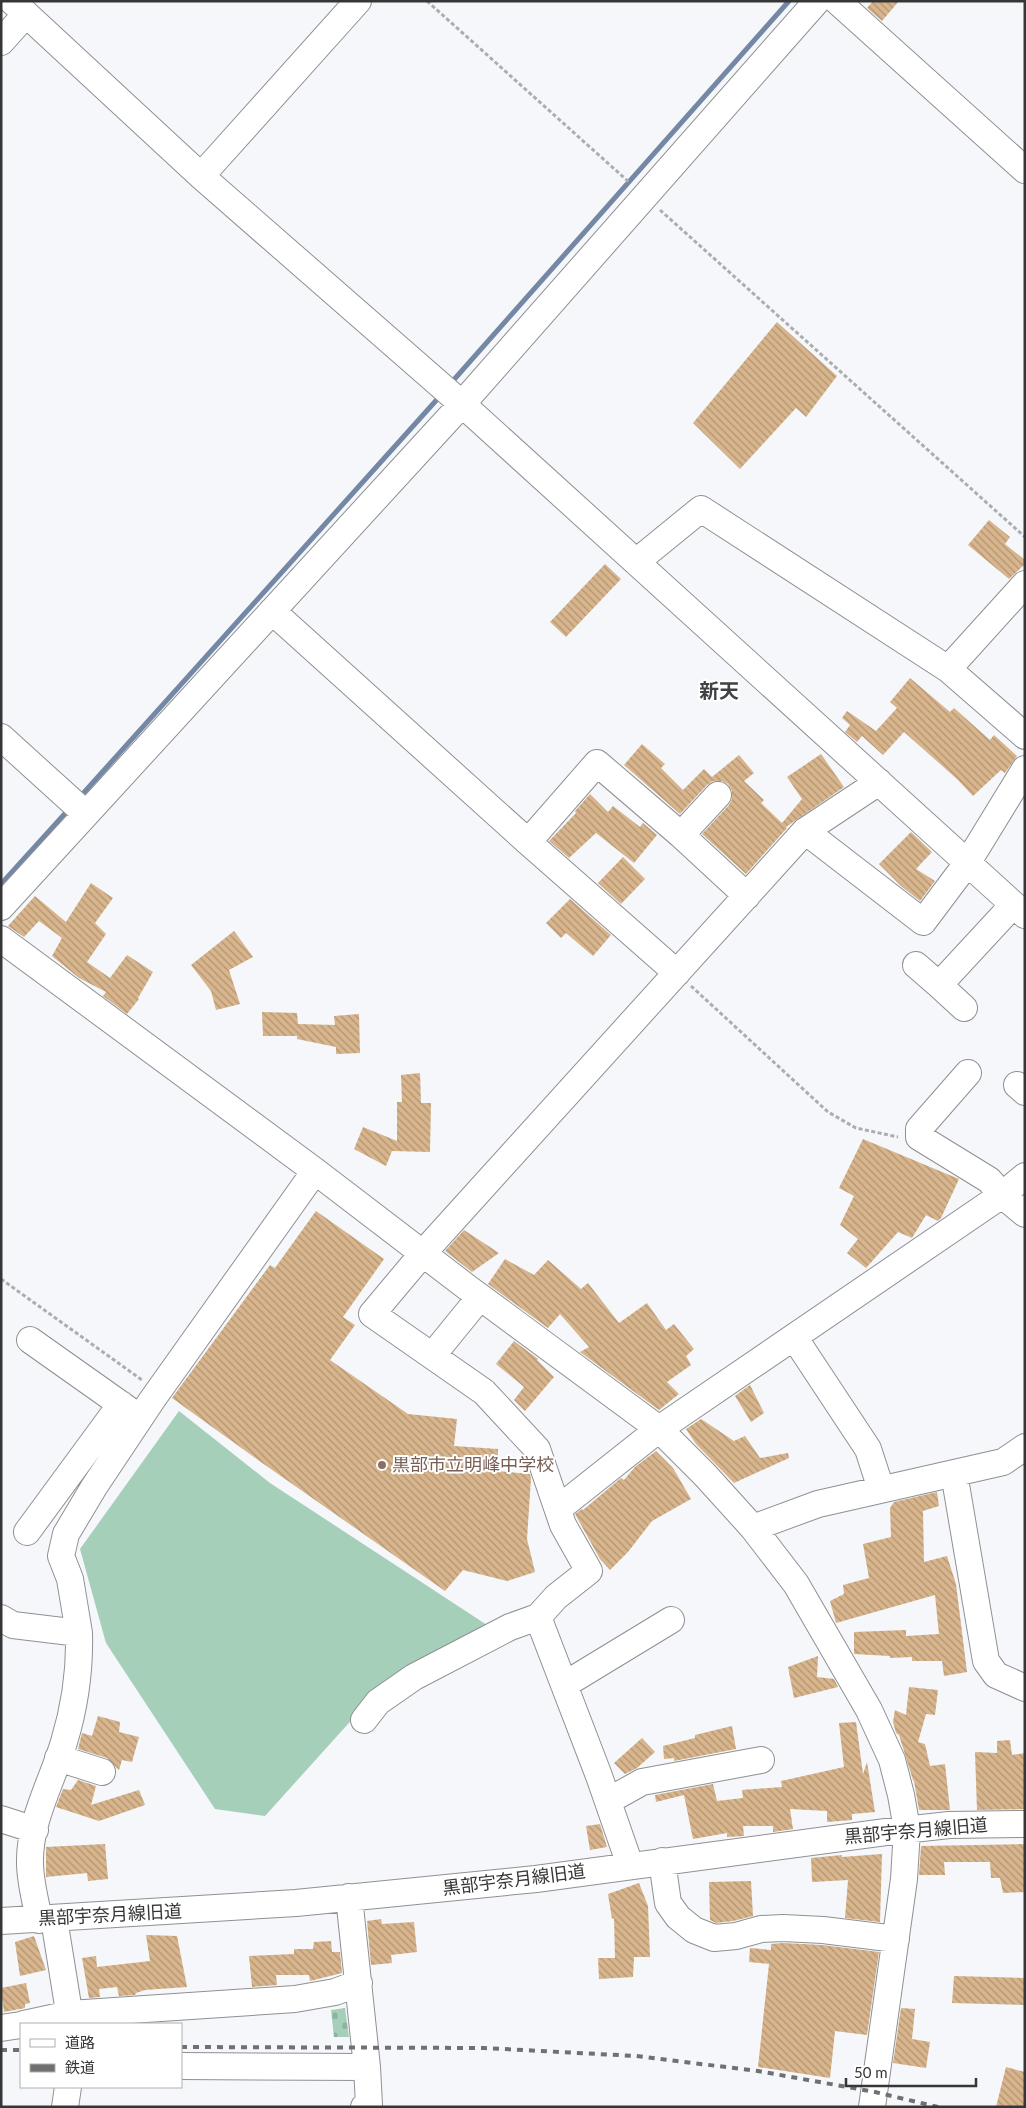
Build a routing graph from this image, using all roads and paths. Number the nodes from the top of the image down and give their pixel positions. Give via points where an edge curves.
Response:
1 (358, 1) edge
2 (427, 1) edge
3 (817, 1) edge
4 (837, 1) edge
5 (19, 8) edge
6 (1, 42) edge
7 (1025, 170) edge
8 (620, 174) dead end
9 (201, 176) junction
10 (645, 196) junction
11 (462, 404) junction
12 (1025, 537) edge
13 (636, 562) junction
14 (1025, 584) edge
15 (272, 611) junction
16 (948, 669) junction
17 (1025, 736) edge
18 (1, 737) edge
19 (1025, 769) edge
20 (879, 782) junction
21 (718, 795) dead end
22 (86, 814) junction
23 (805, 831) junction
24 (681, 834) junction
25 (528, 842) junction
26 (968, 862) junction
27 (747, 896) junction
28 (1, 907) edge
29 (1019, 910) edge
30 (1, 939) edge
31 (916, 965) dead end
32 (677, 973) junction
33 (939, 986) junction
34 (964, 1008) dead end
35 (968, 1074) dead end
36 (919, 1137) junction
37 (315, 1171) junction
38 (1025, 1176) edge
39 (1002, 1195) junction
40 (1025, 1214) edge
41 (424, 1252) junction
42 (1, 1279) edge
43 (480, 1297) junction
44 (794, 1337) junction
45 (30, 1340) dead end
46 (432, 1356) junction
47 (158, 1392) junction
48 (130, 1411) junction
49 (659, 1429) junction
50 (1025, 1447) edge
51 (954, 1473) junction
52 (881, 1489) junction
53 (558, 1509) junction
54 (753, 1528) junction
55 (27, 1532) dead end
56 (538, 1617) junction
57 (1, 1618) edge
58 (671, 1620) dead end
59 (79, 1633) junction
60 (564, 1685) junction
61 (1025, 1688) edge
62 (364, 1720) dead end
63 (58, 1758) junction
64 (760, 1760) dead end
65 (102, 1772) dead end
66 (608, 1801) junction
67 (1, 1819) edge
68 (1025, 1824) edge
69 (907, 1829) junction
70 (34, 1830) junction
71 (662, 1861) junction
72 (630, 1865) junction
73 (349, 1897) junction
74 (46, 1919) junction
75 (1, 1922) edge
76 (896, 1939) junction
77 (359, 1983) junction
78 (70, 2019) edge
79 (32, 2023) edge
80 (20, 2025) edge
81 (1, 2028) edge
82 (182, 2066) edge
83 (367, 2066) junction
84 (68, 2088) edge
85 (367, 2106) edge
86 (65, 2107) edge
87 (872, 2107) edge

1 - 9 street
2 - 8 path
3 - 10 street
4 - 7 street
5 - 6 street
5 - 9 street
9 - 11 street
10 - 11 street
10 - 12 path
11 - 13 street
11 - 15 street
13 - 16 street via 701,509
13 - 20 street
14 - 16 street
15 - 22 street
15 - 25 street
16 - 17 street
18 - 22 street
19 - 26 street
20 - 23 street
20 - 26 street
21 - 24 street
22 - 28 street
23 - 26 street via 923,922
23 - 27 street
24 - 25 street via 596,762
24 - 27 street
25 - 32 street
26 - 29 street
27 - 32 street
29 - 33 street
30 - 37 street
31 - 33 street
32 - 36 path via 828,1112 856,1128 895,1137
32 - 41 street
33 - 34 street
35 - 36 street via 919,1129
36 - 39 street via 989,1180
37 - 41 street
37 - 47 street
38 - 39 street
39 - 40 street
39 - 44 street
41 - 43 street
41 - 46 street via 372,1314
42 - 47 path
43 - 46 street
43 - 49 street
44 - 49 street
44 - 52 street via 868,1449
45 - 48 street
46 - 53 street via 484,1392 537,1449
47 - 48 street
48 - 55 street
48 - 59 street via 94,1487 66,1534 60,1556 70,1579
49 - 53 street
49 - 54 street
50 - 51 street via 1003,1462
51 - 52 street
51 - 61 street via 986,1661 996,1675
52 - 54 street via 818,1504
53 - 56 street via 588,1571 556,1597
54 - 69 street via 796,1584 869,1710 892,1760
56 - 60 street
56 - 62 street via 510,1627 414,1677 378,1702
57 - 59 street via 13,1625
58 - 60 street
59 - 63 street via 77,1692
60 - 66 street
63 - 65 street
63 - 70 street
64 - 66 street via 642,1782
66 - 72 street
67 - 70 street
68 - 69 street, 黒部宇奈月線旧道
69 - 71 street, 黒部宇奈月線旧道
69 - 76 street
70 - 74 street via 30,1863
71 - 72 street, 黒部宇奈月線旧道
71 - 76 street via 668,1903 678,1917 694,1930 714,1938 783,1928
72 - 73 street, 黒部宇奈月線旧道 via 536,1879
73 - 74 street, 黒部宇奈月線旧道
73 - 77 street
74 - 75 street, 黒部宇奈月線旧道
74 - 78 street
76 - 87 street
77 - 78 street via 335,1992 295,1999
77 - 83 street
78 - 79 street
80 - 81 street
82 - 83 street
83 - 85 street
84 - 86 street

